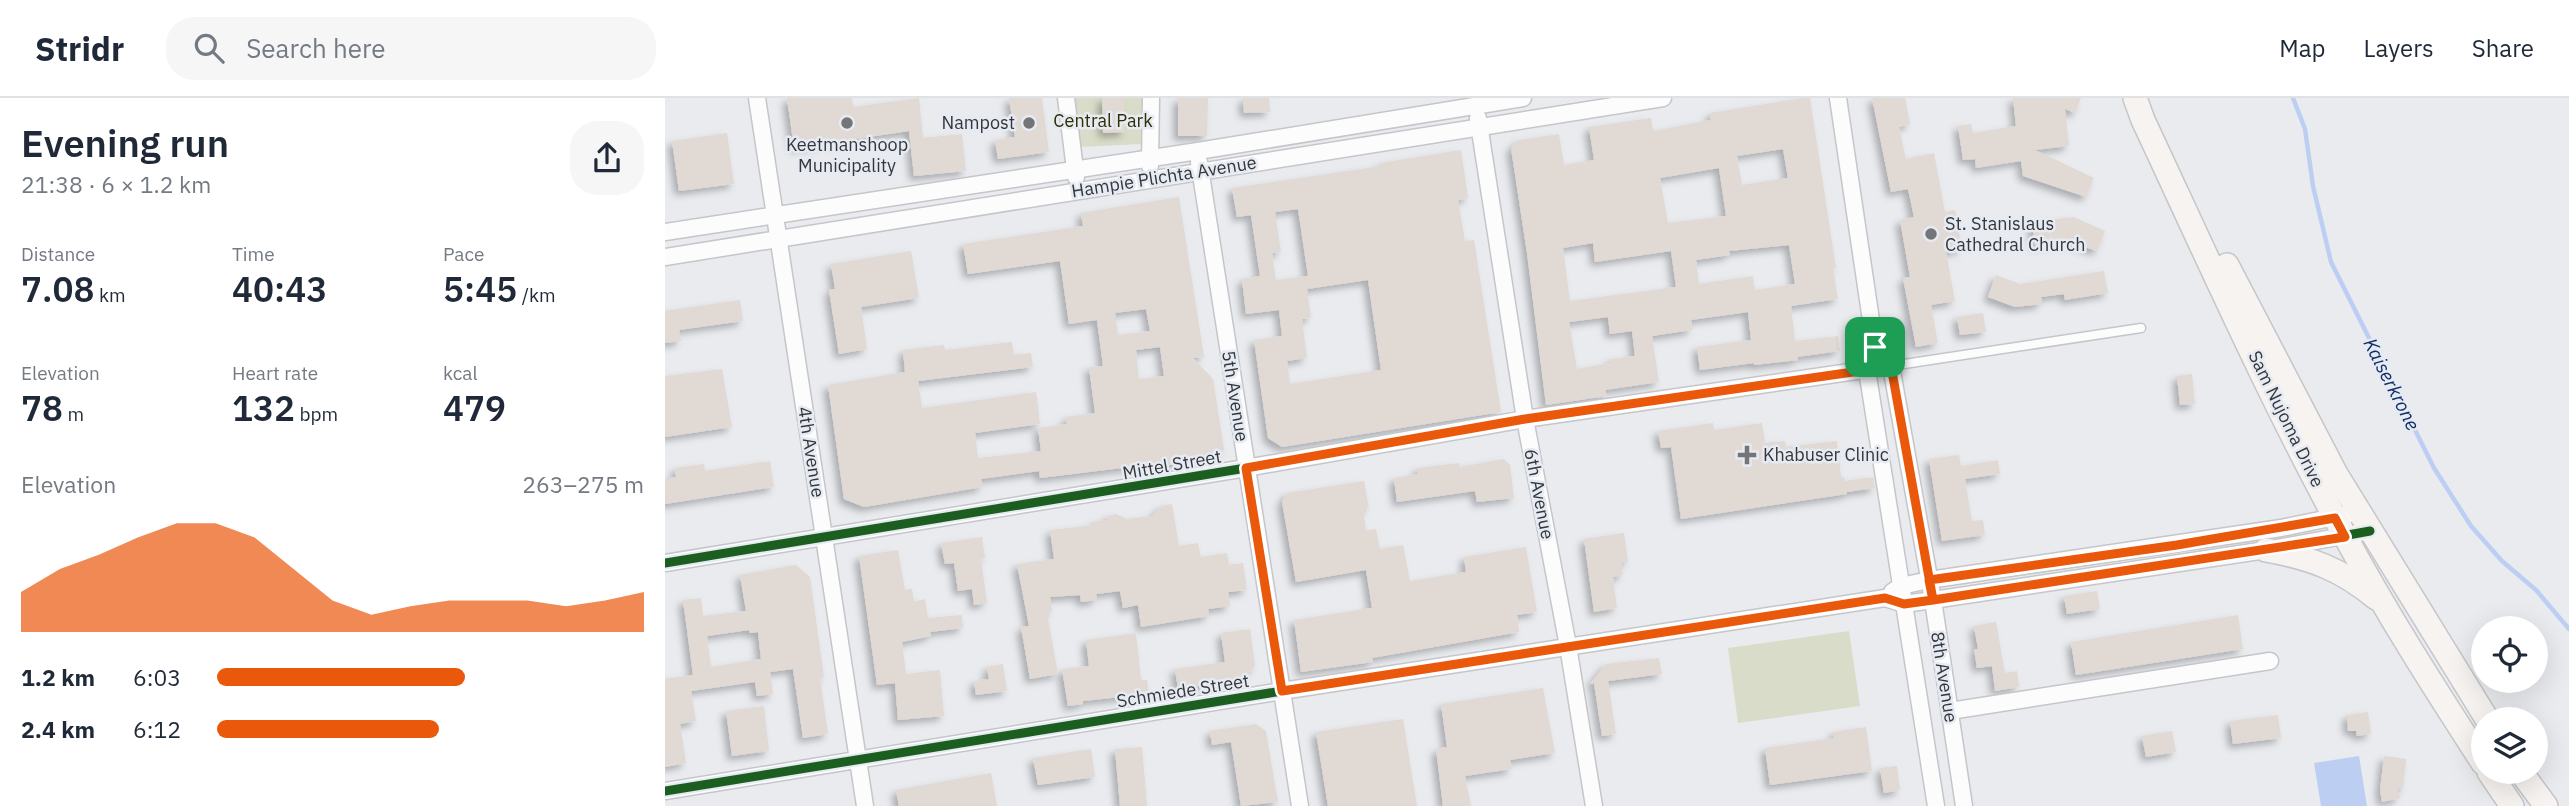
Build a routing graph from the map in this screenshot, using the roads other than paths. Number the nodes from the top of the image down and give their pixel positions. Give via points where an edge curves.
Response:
1 (757, 98) edge
2 (1066, 98) edge
3 (1151, 98) edge
4 (1523, 98) edge
5 (1664, 98) edge
6 (1838, 98) edge
7 (2137, 98) edge
8 (1475, 102) edge
9 (1479, 126) junction
10 (1198, 151) junction
11 (1150, 157) junction
12 (1075, 169) junction
13 (1200, 172) junction
14 (1151, 179) junction
15 (1078, 190) junction
16 (775, 214) junction
17 (665, 232) edge
18 (779, 239) junction
19 (665, 257) edge
20 (2141, 328) dead end
21 (1875, 347) junction
22 (1891, 366) junction
23 (1867, 370) junction
24 (1525, 419) junction
25 (1246, 468) junction
26 (2365, 521) junction
27 (2340, 527) junction
28 (824, 539) junction
29 (2266, 550) junction
30 (665, 563) edge
31 (1929, 580) junction
32 (1901, 586) junction
33 (1885, 598) junction
34 (1933, 600) junction
35 (1904, 604) junction
36 (2384, 605) junction
37 (1568, 646) junction
38 (2270, 661) dead end
39 (1282, 691) junction
40 (2480, 707) edge
41 (1950, 711) junction
42 (2471, 744) edge
43 (858, 760) junction
44 (2497, 784) edge
45 (2530, 784) edge
46 (665, 791) edge
47 (865, 806) edge
48 (1300, 806) edge
49 (1594, 806) edge
50 (1936, 806) edge
51 (1964, 806) edge
52 (2512, 806) edge
53 (2546, 806) edge

1 - 16 street, 4th Avenue
2 - 12 street
3 - 11 street
4 - 8 street, Hampie Plichta Avenue
5 - 9 street, Hampie Plichta Avenue
6 - 21 street, 8th Avenue
7 - 26 main road, Sam Nujoma Drive
7 - 27 main road, Sam Nujoma Drive via 2225,296
8 - 9 street, 6th Avenue
8 - 10 street, Hampie Plichta Avenue
9 - 13 street, Hampie Plichta Avenue
9 - 24 street, 6th Avenue
10 - 11 street, Hampie Plichta Avenue
10 - 13 street, 5th Avenue
11 - 12 street, Hampie Plichta Avenue
11 - 14 street
12 - 15 street
12 - 16 street, Hampie Plichta Avenue
13 - 14 street, Hampie Plichta Avenue
13 - 25 street, 5th Avenue
14 - 15 street, Hampie Plichta Avenue
15 - 18 street, Hampie Plichta Avenue
16 - 17 street, Hampie Plichta Avenue
16 - 18 street, 4th Avenue
18 - 19 street, Hampie Plichta Avenue
18 - 28 street, 4th Avenue
20 - 22 lane
21 - 22 street
21 - 23 street, 8th Avenue
22 - 23 street, Mittel Street
22 - 31 street, 8th Avenue
23 - 24 street, Mittel Street
23 - 32 street, 8th Avenue
24 - 25 street, Mittel Street
24 - 37 street, 6th Avenue
25 - 28 street, Mittel Street
25 - 39 street, 5th Avenue
26 - 27 street, Schmiede Street
26 - 27 street, Schmiede Street
26 - 40 main road, Sam Nujoma Drive
27 - 29 street, Schmiede Street
27 - 31 street, Schmiede Street
27 - 36 main road, Sam Nujoma Drive
28 - 30 street, Mittel Street
28 - 43 street, 4th Avenue
29 - 34 street, Schmiede Street
29 - 36 main road via 2301,556 2335,569
31 - 32 street, Schmiede Street
31 - 34 street, 8th Avenue
32 - 33 street, Schmiede Street
32 - 35 street, 8th Avenue
33 - 35 street, Schmiede Street
33 - 37 street, Schmiede Street
34 - 35 street, Schmiede Street
34 - 41 street, 8th Avenue
35 - 50 street, 8th Avenue
36 - 42 main road, Sam Nujoma Drive
37 - 39 street, Schmiede Street
37 - 49 street, 6th Avenue
38 - 41 street
39 - 43 street, Schmiede Street
39 - 48 street, 5th Avenue
41 - 51 street, 8th Avenue
43 - 46 street, Schmiede Street
43 - 47 street, 4th Avenue
44 - 52 main road
45 - 53 main road

